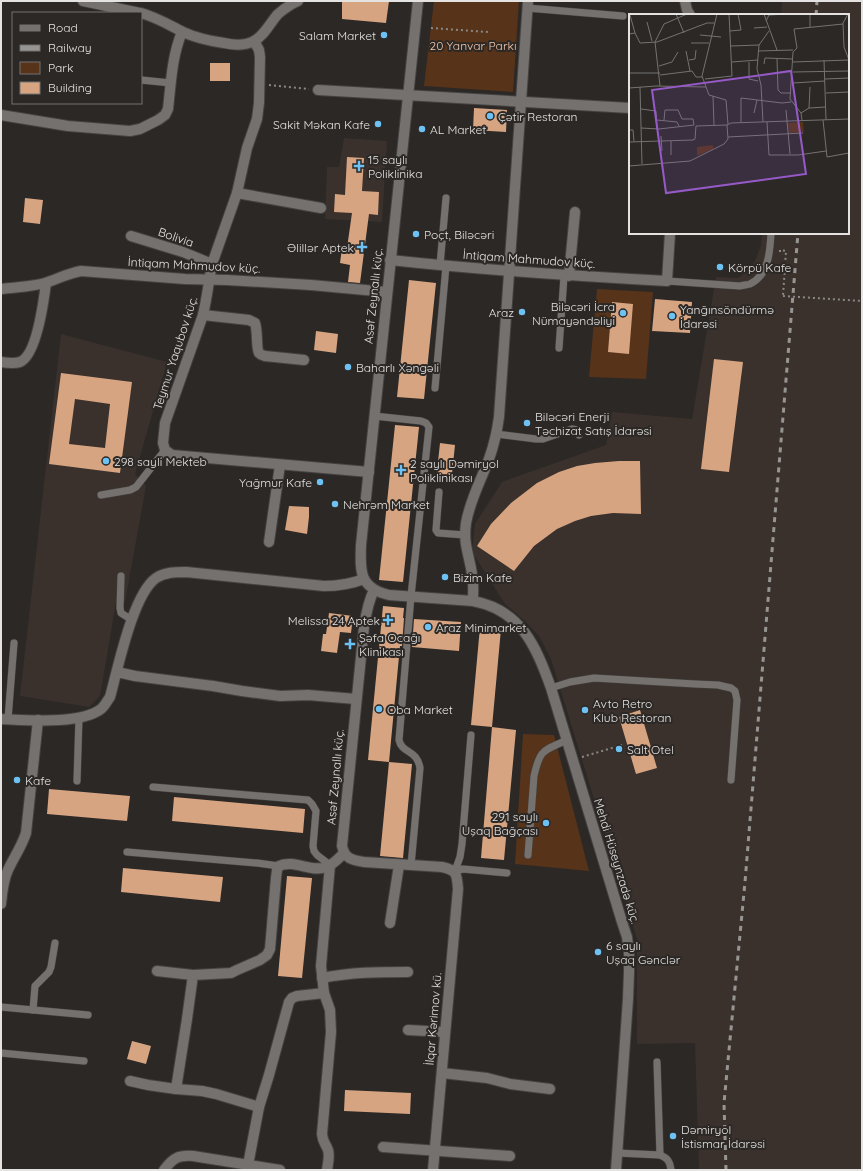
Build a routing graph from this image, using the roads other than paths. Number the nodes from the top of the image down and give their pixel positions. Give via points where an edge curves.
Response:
1 (83, 1) edge
2 (418, 1) edge
3 (685, 1) edge
4 (101, 2) edge
5 (291, 2) edge
6 (528, 5) edge
7 (137, 12) edge
8 (142, 13) edge
9 (689, 14) edge
10 (623, 16) dead end
11 (182, 32) junction
12 (254, 41) junction
13 (142, 80) edge
14 (171, 83) junction
15 (318, 90) road end
16 (408, 95) junction
17 (521, 102) junction
18 (629, 108) edge
19 (1, 115) edge
20 (236, 193) junction
21 (446, 198) dead end
22 (320, 208) dead end
23 (575, 212) dead end
24 (670, 234) edge
25 (771, 234) edge
26 (131, 236) dead end
27 (390, 260) junction
28 (212, 264) junction
29 (443, 266) junction
30 (509, 271) junction
31 (567, 276) junction
32 (210, 280) junction
33 (667, 281) junction
34 (46, 283) junction
35 (1, 289) edge
36 (387, 292) junction
37 (203, 315) junction
38 (559, 348) dead end
39 (304, 360) dead end
40 (1, 362) edge
41 (435, 388) dead end
42 (374, 416) junction
43 (496, 434) junction
44 (579, 436) dead end
45 (165, 450) junction
46 (280, 465) junction
47 (368, 472) junction
48 (439, 492) dead end
49 (101, 495) dead end
50 (465, 535) junction
51 (269, 542) dead end
52 (122, 576) dead end
53 (364, 580) junction
54 (374, 590) junction
55 (411, 596) junction
56 (473, 601) junction
57 (132, 620) junction
58 (14, 643) dead end
59 (117, 672) junction
60 (551, 688) junction
61 (356, 699) junction
62 (79, 718) junction
63 (5, 719) edge
64 (38, 720) junction
65 (471, 735) dead end
66 (567, 740) junction
67 (732, 780) dead end
68 (76, 781) dead end
69 (153, 787) dead end
70 (127, 852) dead end
71 (344, 853) junction
72 (528, 855) dead end
73 (330, 865) junction
74 (399, 865) junction
75 (412, 865) junction
76 (280, 866) junction
77 (455, 871) junction
78 (507, 874) dead end
79 (1, 904) edge
80 (390, 923) dead end
81 (55, 943) dead end
82 (157, 971) dead end
83 (408, 972) dead end
84 (193, 975) junction
85 (322, 978) junction
86 (324, 993) junction
87 (1, 1007) edge
88 (33, 1010) junction
89 (88, 1015) dead end
90 (408, 1030) dead end
91 (445, 1032) junction
92 (1, 1053) edge
93 (84, 1061) dead end
94 (657, 1062) dead end
95 (442, 1073) junction
96 (130, 1081) dead end
97 (176, 1089) junction
98 (550, 1089) dead end
99 (259, 1107) junction
100 (383, 1147) dead end
101 (435, 1151) junction
102 (617, 1153) junction
103 (660, 1155) junction
104 (510, 1156) dead end
105 (248, 1164) junction
106 (164, 1170) edge
107 (280, 1170) edge
108 (327, 1170) edge
109 (433, 1170) edge
110 (616, 1170) edge
111 (671, 1170) edge

1 - 4 street
2 - 16 street, Asəf Zeynallı küç.
3 - 9 street
4 - 7 street
5 - 12 street
6 - 10 lane
6 - 17 street
8 - 11 street
11 - 12 street via 212,42 243,44
11 - 14 street via 174,57
12 - 20 street, Teymur Yaqubov küç. via 260,57 259,103 257,119
13 - 14 lane
14 - 19 street via 165,115 140,129 130,131 68,126
15 - 16 street
16 - 17 street
16 - 27 street, Asəf Zeynallı küç.
17 - 18 street
17 - 30 street
20 - 22 street
20 - 28 street, Teymur Yaqubov küç.
21 - 29 lane
23 - 31 street
24 - 33 street
25 - 33 lane via 770,252 764,270 750,284 740,286
26 - 28 street, Bolivia
27 - 29 street, İntiqam Mahmudov küç.
27 - 36 street, Asəf Zeynallı küç.
28 - 32 street, Teymur Yaqubov küç.
29 - 30 street, İntiqam Mahmudov küç.
29 - 41 lane
30 - 31 street, İntiqam Mahmudov küç.
30 - 43 street
31 - 33 street, İntiqam Mahmudov küç.
31 - 38 lane
32 - 34 street, İntiqam Mahmudov küç. via 81,271
32 - 36 street, İntiqam Mahmudov küç.
32 - 37 street, Teymur Yaqubov küç.
34 - 35 street, İntiqam Mahmudov küç.
34 - 40 street via 38,329 26,358 9,364
36 - 42 street, Asəf Zeynallı küç.
37 - 39 street via 249,320 255,323 257,328 260,355
37 - 45 street, Teymur Yaqubov küç. via 165,423
42 - 47 street, Asəf Zeynallı küç.
42 - 55 lane via 421,421 429,427
43 - 44 lane via 543,439 572,429 577,430
43 - 50 street via 469,511
45 - 46 street via 182,457
45 - 49 lane via 136,486 130,490
46 - 47 street
46 - 51 street
47 - 53 street, Asəf Zeynallı küç. via 361,545
48 - 50 lane via 436,530 438,533
50 - 56 street via 474,585
52 - 57 lane via 121,613
53 - 54 street
53 - 57 street via 338,586 324,586 186,572 167,573 157,577 148,586
54 - 55 street via 389,595
54 - 61 street, Asəf Zeynallı küç. via 366,611
55 - 56 street
55 - 75 lane via 399,740 404,748 417,757 420,768
56 - 60 street, Mehdi Hüseynzadə küç. via 497,609 519,625 537,652
57 - 59 street
58 - 63 lane
59 - 61 street via 280,696 308,695
59 - 62 street via 105,705 96,712
60 - 66 street, Mehdi Hüseynzadə küç.
60 - 67 lane via 594,678 718,685 731,688 735,691 737,700
61 - 71 street, Asəf Zeynallı küç. via 342,846
62 - 64 street
62 - 68 lane
63 - 64 street
64 - 79 street via 26,833 7,871
65 - 77 lane via 462,844
66 - 72 lane via 546,749 536,765
66 - 102 street, Mehdi Hüseynzadə küç. via 627,937 629,953
69 - 73 lane via 308,800 316,811 312,846
70 - 76 lane
71 - 73 street
71 - 74 street via 354,860
73 - 76 street via 326,868 288,864
73 - 85 street
74 - 75 street
74 - 80 street
75 - 77 street via 450,868
76 - 84 street via 277,870 270,949 267,956 231,972
77 - 78 lane via 464,869
77 - 91 street, İlqar Kərimov kü. via 458,889
81 - 88 lane via 51,968 35,986
82 - 84 street
83 - 85 street via 359,972
84 - 97 street
85 - 86 street
86 - 99 street via 297,996 289,1002
86 - 108 street via 331,1020 322,1134 322,1141 328,1149 329,1156
87 - 88 lane
88 - 89 lane
90 - 91 street
91 - 95 street, İlqar Kərimov kü.
92 - 93 lane
94 - 103 lane
95 - 98 street
95 - 101 street, İlqar Kərimov kü.
96 - 97 street
97 - 99 street via 216,1094
99 - 105 street
100 - 101 street
101 - 104 street
101 - 109 street, İlqar Kərimov kü.
102 - 103 lane
102 - 110 street, Mehdi Hüseynzadə küç.
103 - 111 lane via 667,1158
105 - 106 street via 182,1155 170,1162
105 - 107 street

